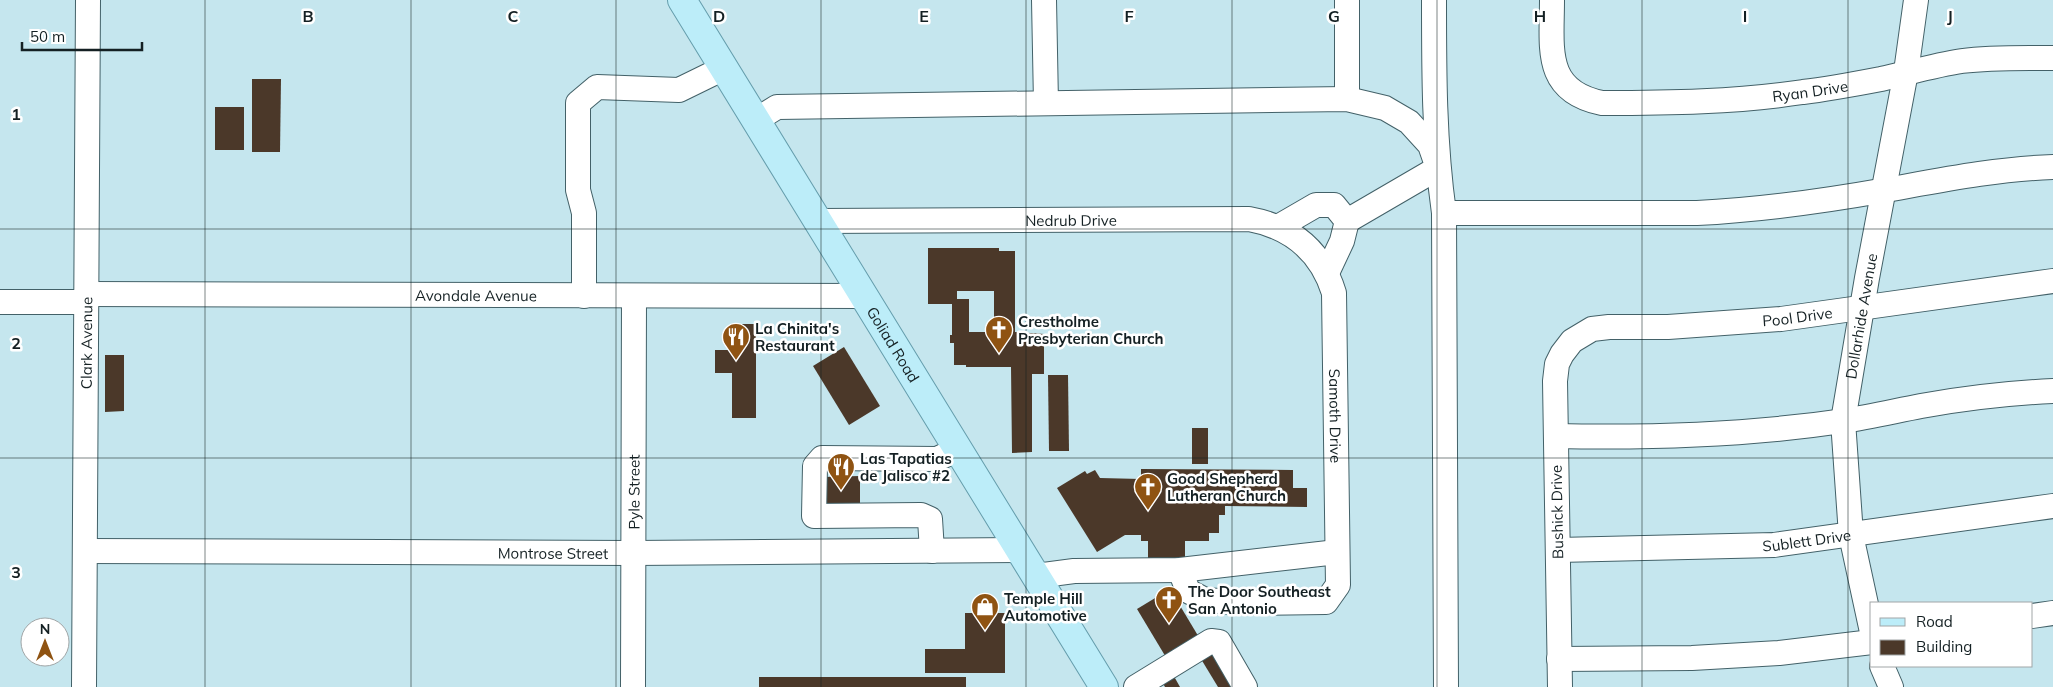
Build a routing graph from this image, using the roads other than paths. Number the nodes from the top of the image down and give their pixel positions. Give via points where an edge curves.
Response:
1 (88, 0) edge
2 (682, 0) edge
3 (1044, 0) edge
4 (1346, 0) edge
5 (1434, 0) edge
6 (1552, 0) edge
7 (1916, 0) edge
8 (2053, 58) edge
9 (724, 68) junction
10 (1906, 72) junction
11 (1346, 99) junction
12 (1046, 103) junction
13 (756, 120) junction
14 (2053, 167) edge
15 (1438, 168) junction
16 (1884, 190) junction
17 (1444, 213) junction
18 (819, 220) junction
19 (1346, 220) junction
20 (1278, 227) junction
21 (1312, 254) joint
22 (1327, 273) junction
23 (2053, 281) edge
24 (584, 296) junction
25 (864, 296) junction
26 (634, 297) junction
27 (86, 298) junction
28 (0, 302) edge
29 (1862, 308) junction
30 (1572, 341) joint
31 (2053, 391) edge
32 (1843, 421) junction
33 (1556, 436) junction
34 (958, 449) junction
35 (2053, 506) edge
36 (814, 516) junction
37 (1851, 535) junction
38 (1020, 550) junction
39 (1558, 550) junction
40 (85, 551) junction
41 (932, 551) junction
42 (814, 552) junction
43 (1338, 552) junction
44 (633, 553) junction
45 (1180, 570) junction
46 (1036, 576) junction
47 (2053, 614) edge
48 (2033, 616) edge
49 (1870, 623) edge
50 (1870, 642) edge
51 (1560, 659) junction
52 (1882, 667) edge
53 (1139, 686) edge
54 (84, 687) edge
55 (633, 687) edge
56 (1104, 687) edge
57 (1245, 687) edge
58 (1446, 687) edge
59 (1560, 687) edge
60 (1892, 687) edge

1 - 27 street, Clark Avenue
2 - 9 main road, Goliad Road
3 - 12 street
4 - 11 street
5 - 15 street via 1433,93
6 - 10 street, Ryan Drive via 1552,51 1558,77 1574,94 1591,101 1671,103 1802,92
7 - 10 street, Dollarhide Avenue
8 - 10 street, Ryan Drive via 1992,58
9 - 13 main road, Goliad Road
9 - 24 street via 679,90 597,88 578,102 578,190 584,213
10 - 16 street, Dollarhide Avenue
11 - 12 street
11 - 15 street via 1385,108 1410,122 1430,145
12 - 13 street via 777,107
13 - 18 main road, Goliad Road
14 - 16 street via 1977,173
15 - 17 street
15 - 19 street
16 - 17 street via 1715,212
16 - 29 street, Dollarhide Avenue
17 - 58 street
18 - 20 street, Nedrub Drive via 1250,219
18 - 25 main road, Goliad Road
19 - 20 street via 1334,205 1316,205
19 - 22 street via 1342,241
20 - 21 street, Nedrub Drive via 1294,235
21 - 22 street, Samoth Drive
22 - 43 street, Samoth Drive via 1334,293
23 - 29 street, Pool Drive
24 - 26 street, Avondale Avenue
24 - 27 street, Avondale Avenue
25 - 26 street, Avondale Avenue
25 - 34 main road, Goliad Road
26 - 44 street, Pyle Street
27 - 28 street, Avondale Avenue
27 - 40 street, Clark Avenue
29 - 30 street, Pool Drive via 1771,320 1668,327 1609,327 1592,330
29 - 32 street, Dollarhide Avenue
30 - 33 street, Bushick Drive via 1557,364
31 - 32 street via 1933,404
32 - 33 street via 1712,433
32 - 37 street, Dollarhide Avenue
33 - 39 street, Bushick Drive
34 - 36 street via 937,459 822,458 815,466
34 - 38 main road, Goliad Road
35 - 37 street, Sublett Drive
36 - 41 street via 921,514 930,519
36 - 42 street
37 - 39 street, Sublett Drive via 1774,545
37 - 49 street, Dollarhide Avenue
38 - 41 street, Montrose Street
38 - 46 main road, Goliad Road
39 - 51 street, Bushick Drive
40 - 44 street, Montrose Street
40 - 54 street, Clark Avenue
41 - 42 street, Montrose Street
42 - 44 street, Montrose Street
43 - 45 street
43 - 45 street, Samoth Drive via 1338,585 1326,602 1205,600 1188,591
44 - 55 street, Pyle Street
45 - 46 street via 1074,571
46 - 56 main road, Goliad Road
47 - 48 street
50 - 51 street via 1779,654
51 - 59 street, Bushick Drive
52 - 60 street
53 - 57 street via 1211,641 1219,642

